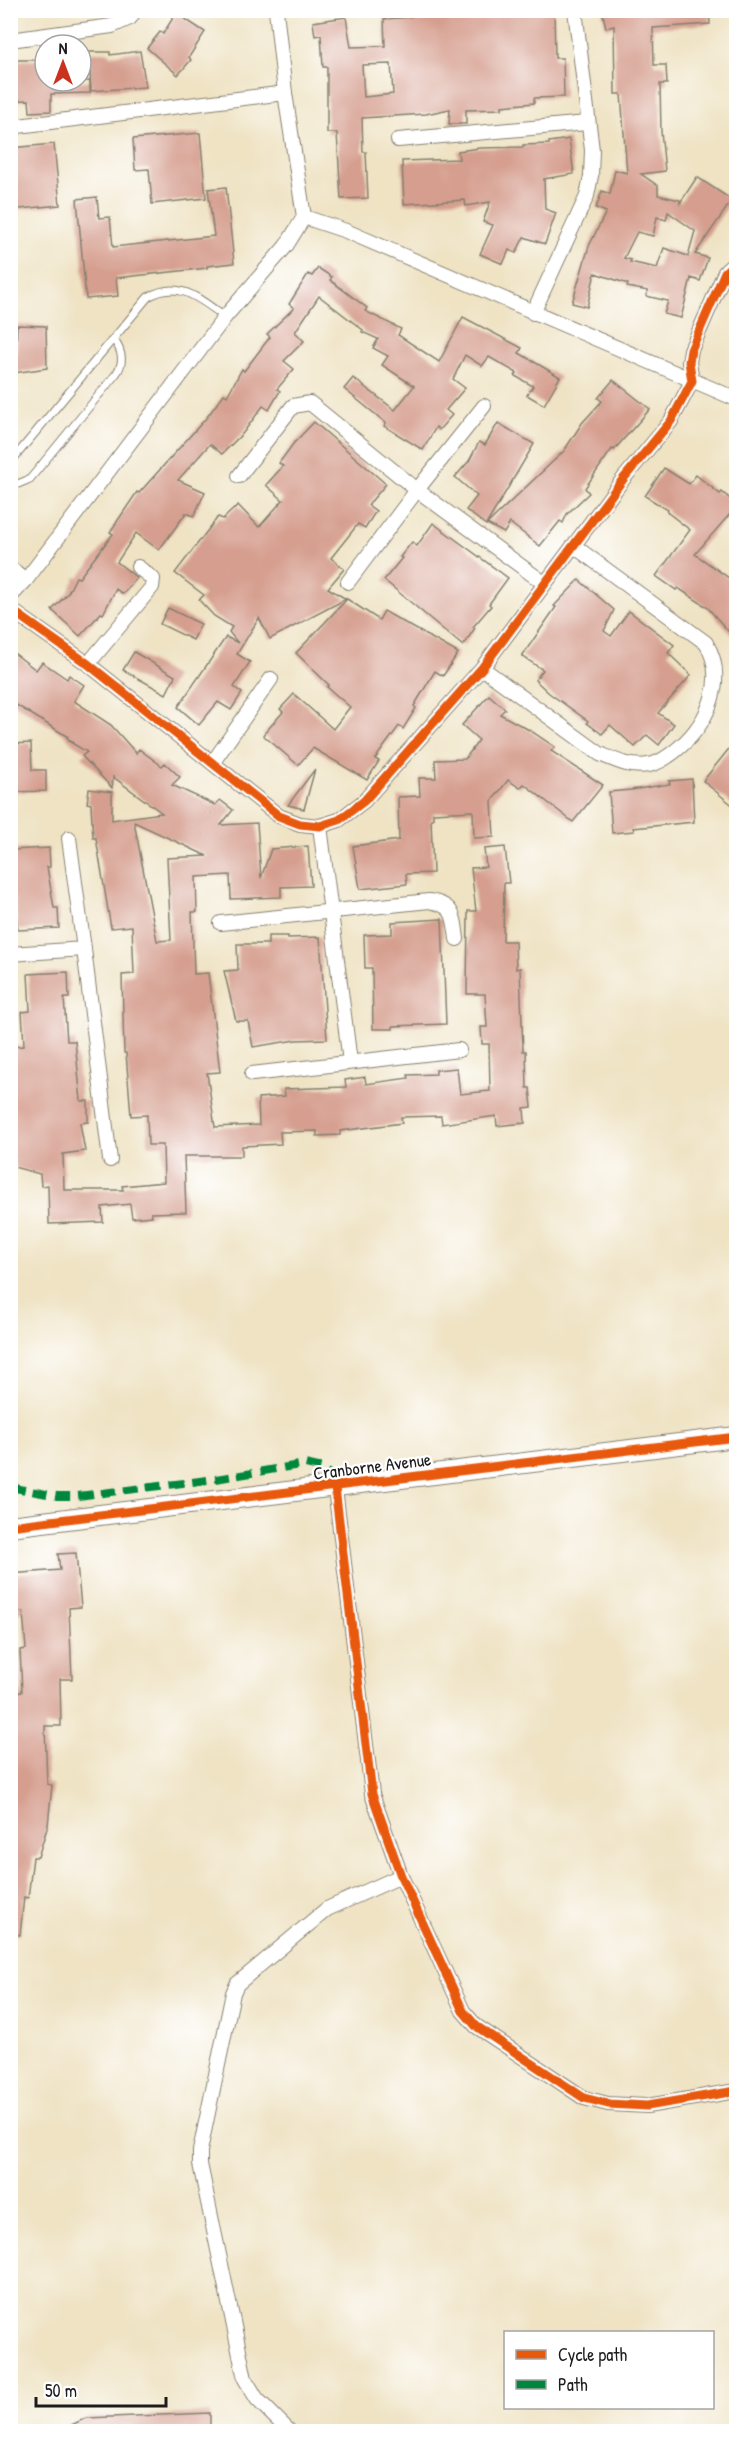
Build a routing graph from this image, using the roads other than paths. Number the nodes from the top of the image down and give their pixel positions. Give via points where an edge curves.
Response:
1 (135, 10) edge
2 (276, 10) edge
3 (575, 10) edge
4 (10, 40) edge
5 (285, 93) junction
6 (587, 123) junction
7 (10, 128) edge
8 (398, 140) dead end
9 (304, 217) junction
10 (736, 262) edge
11 (533, 313) junction
12 (225, 317) junction
13 (114, 340) junction
14 (692, 381) junction
15 (736, 399) edge
16 (484, 406) dead end
17 (10, 463) edge
18 (239, 476) dead end
19 (10, 484) edge
20 (417, 490) junction
21 (574, 546) junction
22 (138, 567) dead end
23 (10, 568) edge
24 (26, 580) junction
25 (348, 582) dead end
26 (544, 583) junction
27 (10, 597) edge
28 (10, 609) edge
29 (88, 664) junction
30 (482, 668) junction
31 (271, 679) dead end
32 (213, 762) junction
33 (320, 826) junction
34 (69, 838) dead end
35 (330, 911) junction
36 (221, 923) dead end
37 (457, 939) dead end
38 (84, 949) junction
39 (10, 954) edge
40 (459, 1050) dead end
41 (350, 1062) junction
42 (252, 1074) dead end
43 (110, 1160) dead end
44 (736, 1437) edge
45 (335, 1488) junction
46 (10, 1526) edge
47 (401, 1876) junction
48 (736, 2091) edge
49 (290, 2432) edge

1 - 4 street via 130,18 112,26
2 - 5 street
3 - 6 street
5 - 7 street
5 - 9 street
6 - 8 street
6 - 11 street via 592,150 587,196
9 - 11 street via 346,231
9 - 12 street via 286,246
10 - 14 street via 725,272 691,350
11 - 14 street
12 - 13 lane via 185,292 162,290 138,307
12 - 24 street
13 - 17 lane
13 - 19 lane via 120,350 120,368 30,479
14 - 15 street
14 - 21 street via 671,421
16 - 20 street
18 - 20 street via 293,406 310,403
20 - 25 street
20 - 26 street
21 - 26 street
21 - 30 street via 706,643 713,660 714,685 710,706 701,723 671,754 653,764 622,764 600,754
22 - 29 street via 153,579 152,587
23 - 24 street
24 - 27 street
26 - 30 street
28 - 29 street
29 - 32 street
30 - 33 street via 364,801 339,820
31 - 32 street
32 - 33 street via 279,816
33 - 35 street
34 - 38 street
35 - 36 street
35 - 37 street via 439,903 454,916
35 - 41 street
38 - 39 street
38 - 43 street
40 - 41 street
41 - 42 street
44 - 45 street, Cranborne Avenue
45 - 46 street, Cranborne Avenue
45 - 47 street via 372,1794
47 - 48 street via 463,2011 476,2026 584,2098 647,2106
47 - 49 street via 327,1909 237,1984 202,2140 200,2164 245,2379 256,2399

